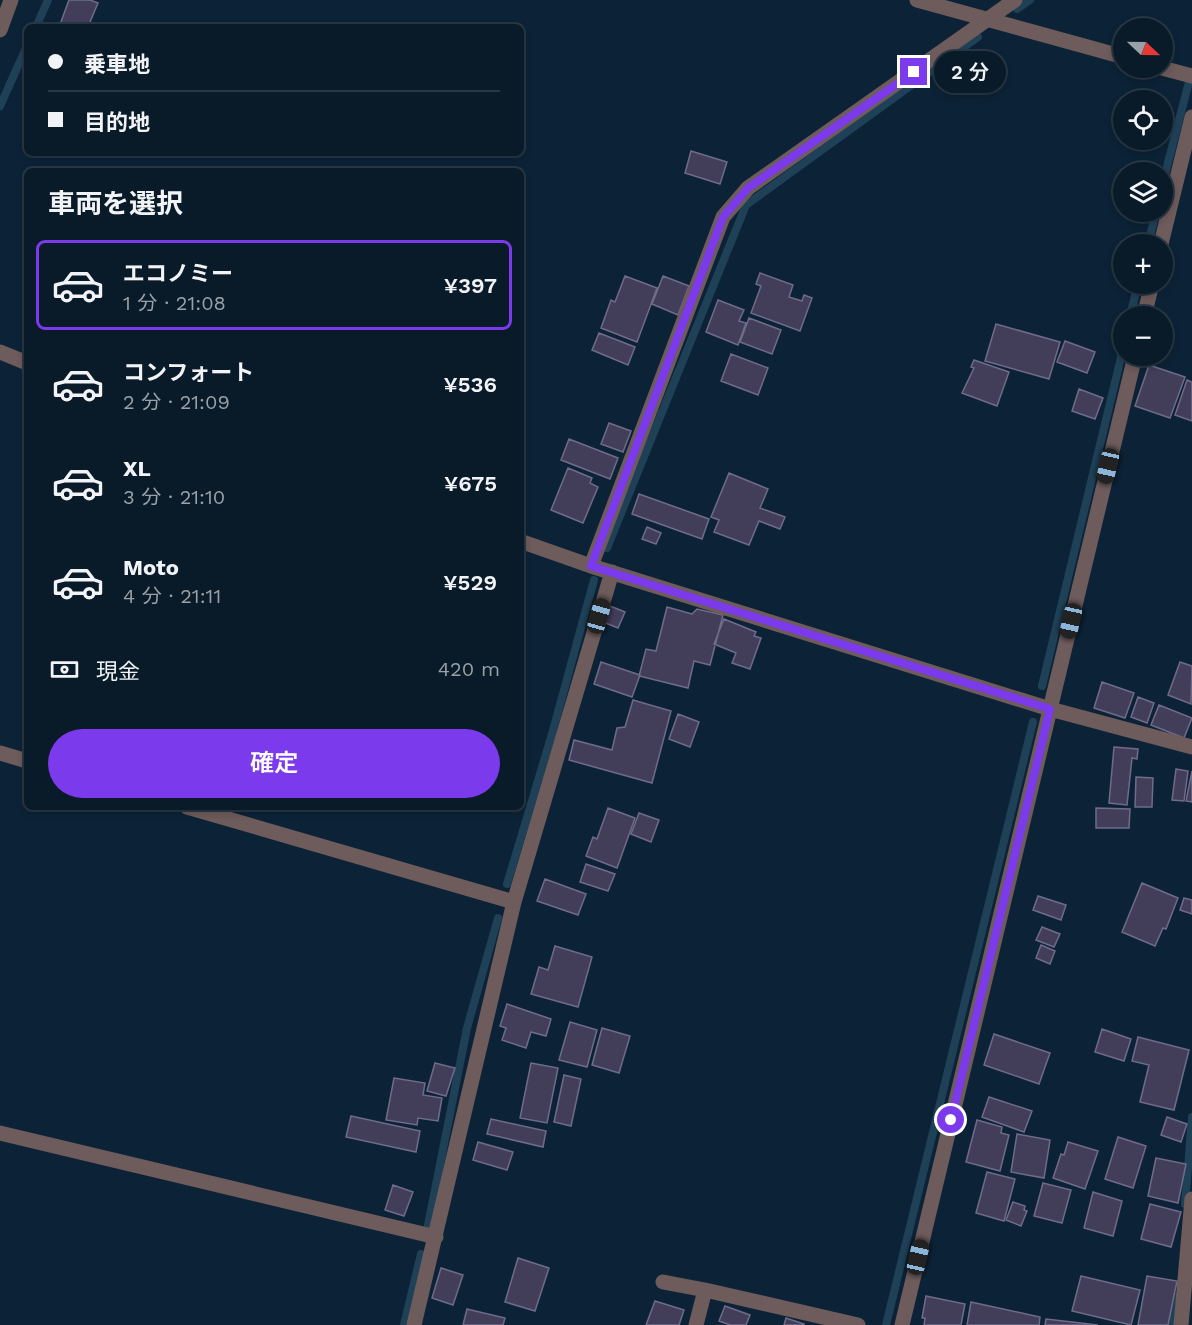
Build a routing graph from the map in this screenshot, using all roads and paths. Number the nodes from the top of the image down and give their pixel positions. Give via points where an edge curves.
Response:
1 (12, 0) edge
2 (917, 0) edge
3 (1016, 0) edge
4 (987, 20) junction
5 (0, 30) edge
6 (1113, 54) edge
7 (1173, 71) edge
8 (1189, 75) edge
9 (1192, 117) edge
10 (1163, 234) edge
11 (0, 352) edge
12 (24, 362) edge
13 (1133, 366) edge
14 (524, 541) edge
15 (591, 566) junction
16 (612, 572) junction
17 (1050, 709) junction
18 (1192, 747) edge
19 (0, 753) edge
20 (24, 760) edge
21 (197, 810) edge
22 (514, 902) junction
23 (0, 1133) edge
24 (1192, 1199) edge
25 (436, 1236) junction
26 (663, 1282) dead end
27 (705, 1290) junction
28 (414, 1325) edge
29 (696, 1325) edge
30 (858, 1325) edge
31 (902, 1325) edge
32 (1181, 1325) edge

1 - 5 street
2 - 4 street
3 - 4 street
4 - 6 street
4 - 15 street via 748,188 723,217
7 - 8 street
9 - 10 street
11 - 12 street
13 - 17 street
14 - 15 street
15 - 16 street
16 - 17 street
16 - 22 street
17 - 18 street
17 - 31 street
19 - 20 street
21 - 22 street
22 - 25 street
23 - 25 street
24 - 32 street
25 - 28 street
26 - 27 street
27 - 29 street
27 - 30 street

